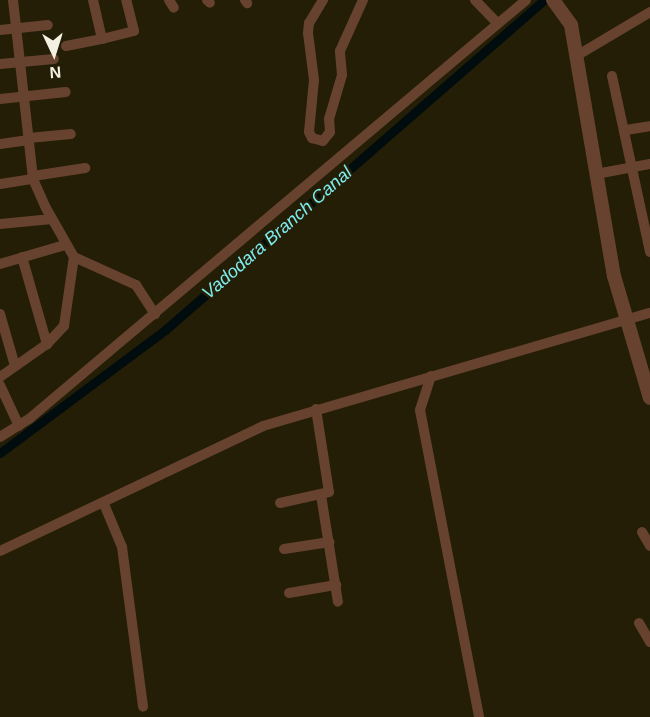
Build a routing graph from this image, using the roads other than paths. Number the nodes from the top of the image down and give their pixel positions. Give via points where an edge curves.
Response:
1 (13, 0) edge
2 (93, 0) edge
3 (126, 0) edge
4 (323, 0) edge
5 (363, 0) edge
6 (475, 0) edge
7 (526, 0) edge
8 (553, 0) edge
9 (650, 12) edge
10 (498, 24) junction
11 (48, 25) dead end
12 (16, 28) junction
13 (0, 30) edge
14 (102, 39) junction
15 (66, 46) dead end
16 (578, 56) junction
17 (54, 60) dead end
18 (20, 62) junction
19 (0, 64) edge
20 (612, 76) dead end
21 (66, 92) dead end
22 (24, 96) junction
23 (0, 99) edge
24 (650, 126) edge
25 (626, 130) junction
26 (71, 134) dead end
27 (29, 139) junction
28 (0, 144) edge
29 (650, 164) edge
30 (85, 168) dead end
31 (634, 168) junction
32 (596, 174) junction
33 (33, 177) junction
34 (0, 184) edge
35 (646, 203) edge
36 (52, 219) junction
37 (0, 224) edge
38 (649, 236) edge
39 (65, 245) junction
40 (650, 252) edge
41 (22, 257) junction
42 (74, 257) junction
43 (0, 264) edge
44 (650, 313) edge
45 (0, 314) edge
46 (155, 314) junction
47 (625, 318) junction
48 (47, 344) junction
49 (15, 366) junction
50 (431, 376) junction
51 (0, 377) edge
52 (0, 385) edge
53 (650, 398) edge
54 (316, 409) junction
55 (19, 426) junction
56 (0, 437) edge
57 (321, 495) junction
58 (280, 503) dead end
59 (104, 504) junction
60 (642, 532) dead end
61 (329, 542) junction
62 (650, 546) edge
63 (284, 549) dead end
64 (0, 551) edge
65 (336, 585) junction
66 (289, 593) dead end
67 (338, 602) dead end
68 (639, 623) dead end
69 (650, 642) edge
70 (144, 707) dead end
71 (479, 717) edge

1 - 12 street
2 - 14 street
3 - 14 street via 134,31
4 - 5 street via 309,23 308,33 314,80 309,132 312,138 323,141 330,132 329,119 342,75 340,51
6 - 10 street
7 - 10 street
8 - 16 street via 571,25
9 - 16 street
10 - 46 street
11 - 12 street
12 - 13 street
12 - 18 street
14 - 15 street
16 - 32 street
17 - 18 street
18 - 19 street
18 - 22 street
20 - 25 street
21 - 22 street
22 - 23 street
22 - 27 street
24 - 25 street
25 - 31 street
26 - 27 street
27 - 28 street
27 - 33 street
29 - 31 street
30 - 33 street
31 - 32 street
31 - 35 street
32 - 47 street
33 - 34 street
33 - 36 street
35 - 38 street
36 - 37 street
36 - 39 street
38 - 40 street
39 - 41 street
39 - 42 street
41 - 43 street
41 - 48 street
42 - 46 street via 136,285
42 - 48 street via 69,314 64,326
44 - 47 street
45 - 49 street
46 - 55 street
47 - 50 street
47 - 53 street
48 - 49 street
49 - 51 street
50 - 54 street
50 - 71 street via 420,410
52 - 55 street
54 - 57 street via 329,487 329,492
54 - 59 street via 263,426
55 - 56 street
57 - 58 street
57 - 61 street
59 - 64 street
59 - 70 street via 122,547
60 - 62 street
61 - 63 street
61 - 65 street
65 - 66 street
65 - 67 street
68 - 69 street

